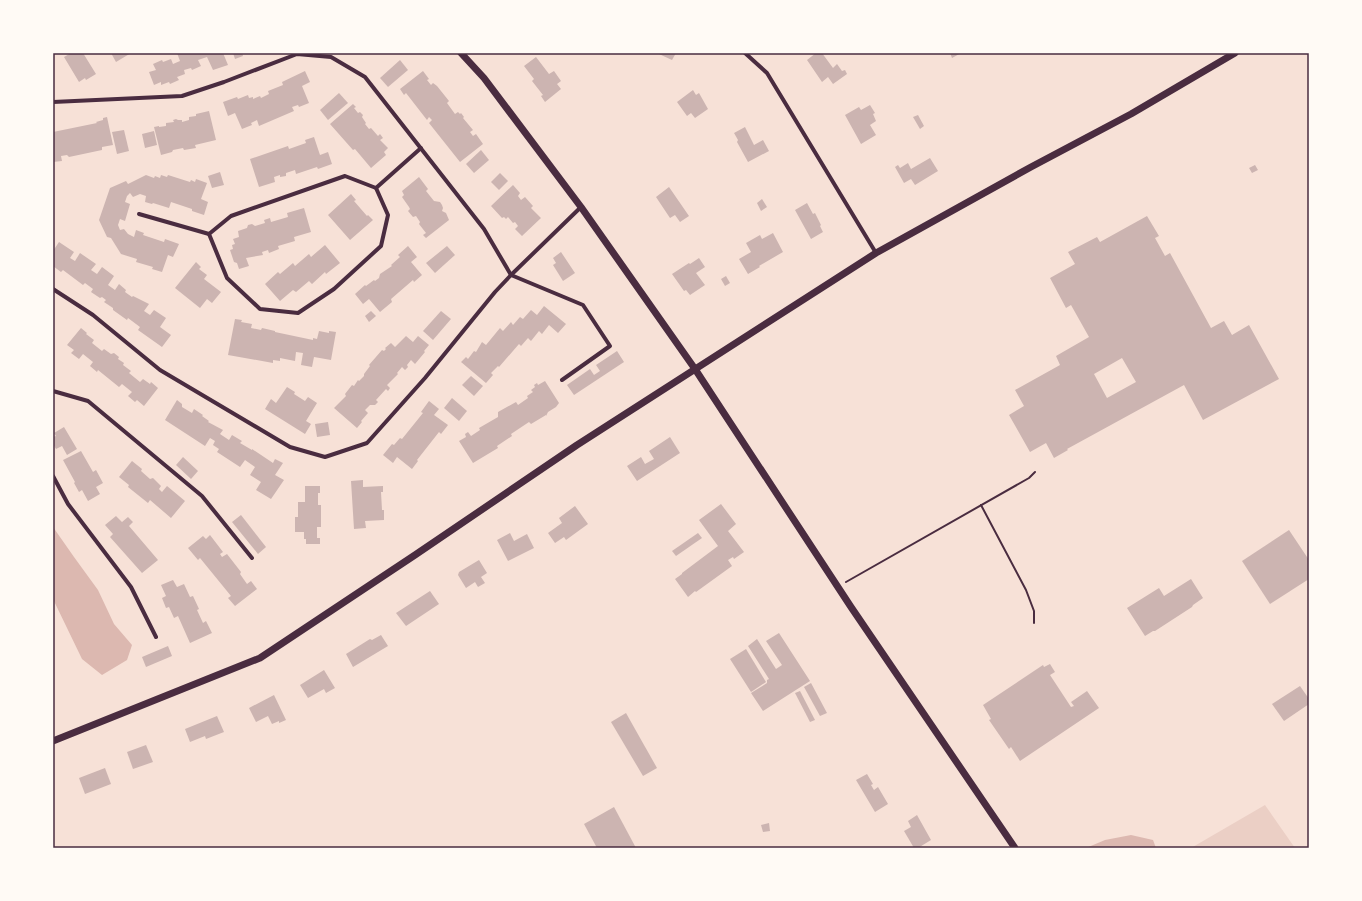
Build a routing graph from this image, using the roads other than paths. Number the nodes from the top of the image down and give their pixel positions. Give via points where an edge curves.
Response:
1 (461, 53) edge
2 (745, 53) edge
3 (1235, 53) edge
4 (53, 102) edge
5 (421, 148) junction
6 (376, 188) junction
7 (581, 207) junction
8 (139, 214) dead end
9 (209, 234) junction
10 (876, 253) junction
11 (511, 275) junction
12 (53, 289) edge
13 (695, 369) junction
14 (562, 380) dead end
15 (53, 391) edge
16 (53, 476) edge
17 (252, 558) dead end
18 (156, 637) dead end
19 (53, 741) edge
20 (1015, 848) edge

1 - 7 street via 484,78
2 - 10 street via 767,73
3 - 10 street via 1131,114
4 - 5 street via 182,96 297,54 331,58 365,77
5 - 6 street
5 - 11 street via 484,229
6 - 9 street via 345,176 231,216
6 - 9 street via 388,215 381,246 334,289 298,313 260,309 227,278
7 - 11 street
7 - 13 street
8 - 9 street
10 - 13 street
11 - 12 street via 367,443 325,457 290,448 160,370 93,315
11 - 14 street via 583,305 610,346
13 - 19 street via 260,658
13 - 20 street via 838,587
15 - 17 street via 88,401 202,496
16 - 18 street via 68,504 131,586

